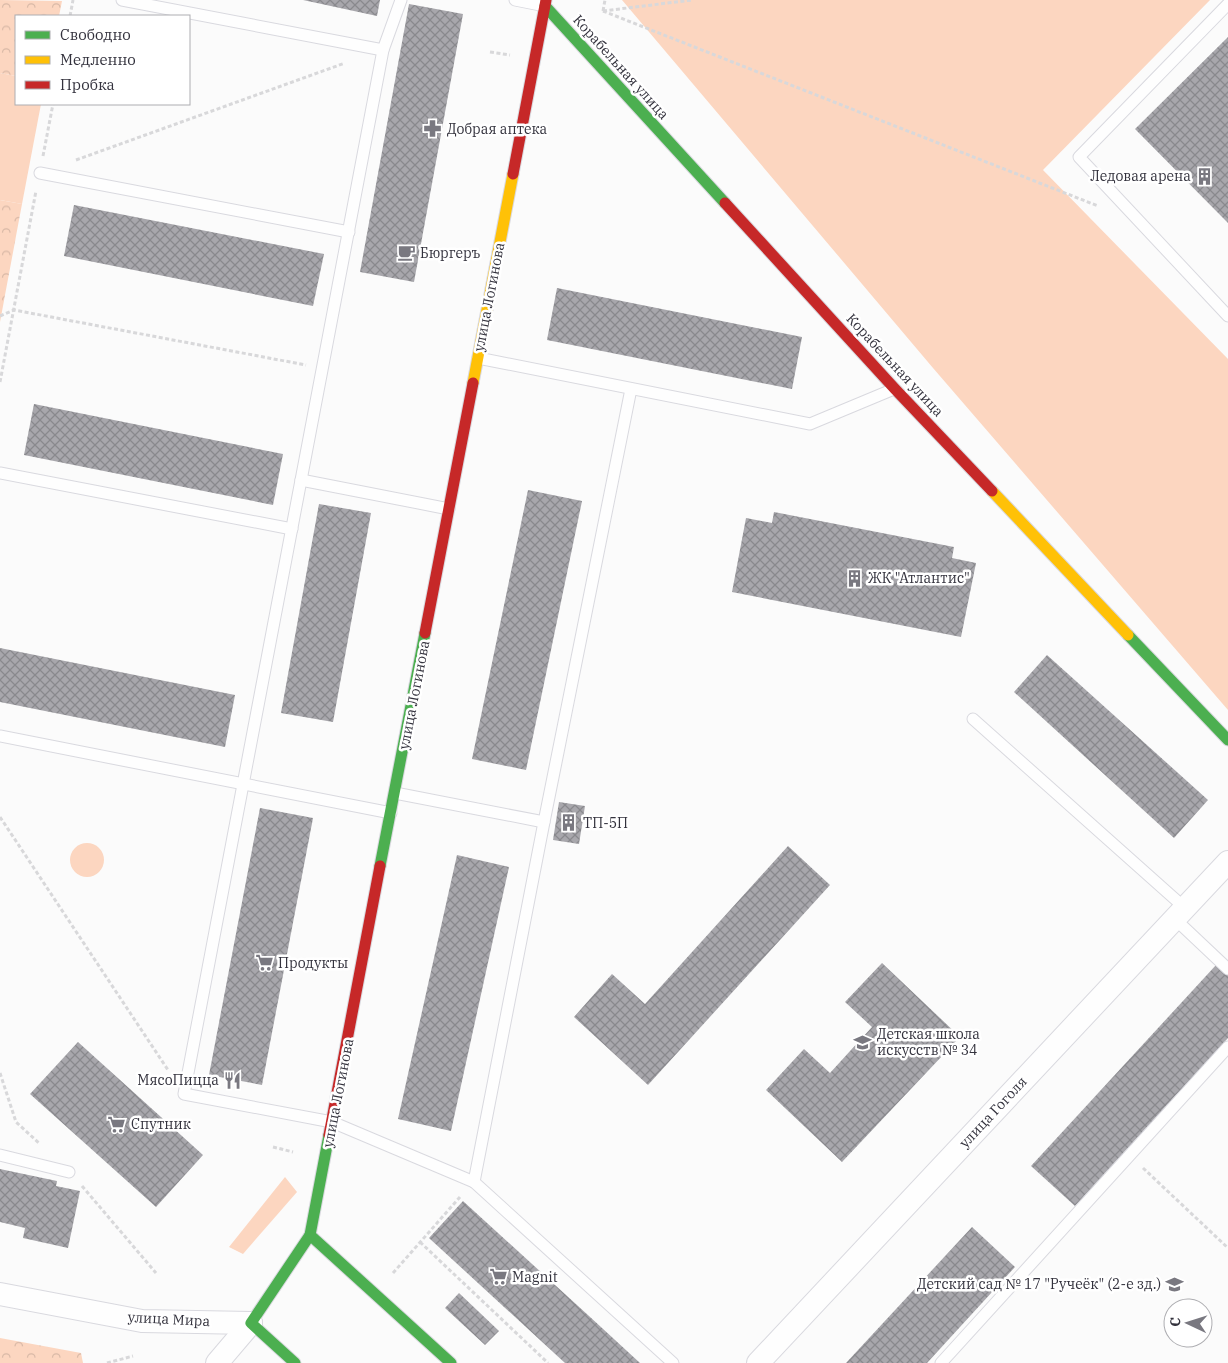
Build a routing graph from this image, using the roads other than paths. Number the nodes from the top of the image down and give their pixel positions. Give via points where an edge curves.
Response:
1 (122, 0) edge
2 (401, 0) edge
3 (515, 0) edge
4 (546, 3) edge
5 (1228, 4) edge
6 (383, 50) junction
7 (40, 173) road end
8 (349, 232) junction
9 (1228, 316) edge
10 (478, 358) junction
11 (895, 388) junction
12 (631, 389) junction
13 (0, 473) edge
14 (301, 480) junction
15 (449, 508) junction
16 (292, 529) junction
17 (973, 719) dead end
18 (0, 736) edge
19 (1228, 740) edge
20 (243, 784) junction
21 (395, 793) junction
22 (391, 813) junction
23 (544, 822) junction
24 (1228, 862) edge
25 (1180, 913) junction
26 (1228, 968) edge
27 (1228, 1047) edge
28 (332, 1122) junction
29 (0, 1155) edge
30 (69, 1172) road end
31 (474, 1182) junction
32 (310, 1235) junction
33 (0, 1294) edge
34 (251, 1323) junction
35 (217, 1363) edge
36 (295, 1363) edge
37 (451, 1363) edge
38 (673, 1363) edge
39 (758, 1363) edge
40 (941, 1363) edge

1 - 6 lane
2 - 6 lane
3 - 4 lane
4 - 10 main road, улица Логинова
4 - 11 main road, Корабельная улица
5 - 9 lane via 1078,156
6 - 8 lane
7 - 8 lane
8 - 14 lane
10 - 12 lane
10 - 15 main road, улица Логинова
11 - 12 lane via 810,424
11 - 19 main road, Корабельная улица
12 - 23 lane
13 - 16 lane
14 - 15 lane
14 - 16 lane
15 - 21 main road, улица Логинова
16 - 20 lane
17 - 25 lane
18 - 20 lane
20 - 22 lane
20 - 28 lane via 184,1094
21 - 22 main road, улица Логинова
21 - 23 lane
22 - 28 main road, улица Логинова
23 - 31 lane
24 - 25 street, улица Гоголя
25 - 26 lane
25 - 39 street, улица Гоголя
27 - 40 lane
28 - 31 lane
28 - 32 main road, улица Логинова
29 - 30 lane
31 - 38 lane
32 - 34 main road, улица Логинова
32 - 37 main road
33 - 34 street, улица Мира via 142,1321
34 - 35 street, улица Логинова
34 - 36 main road

